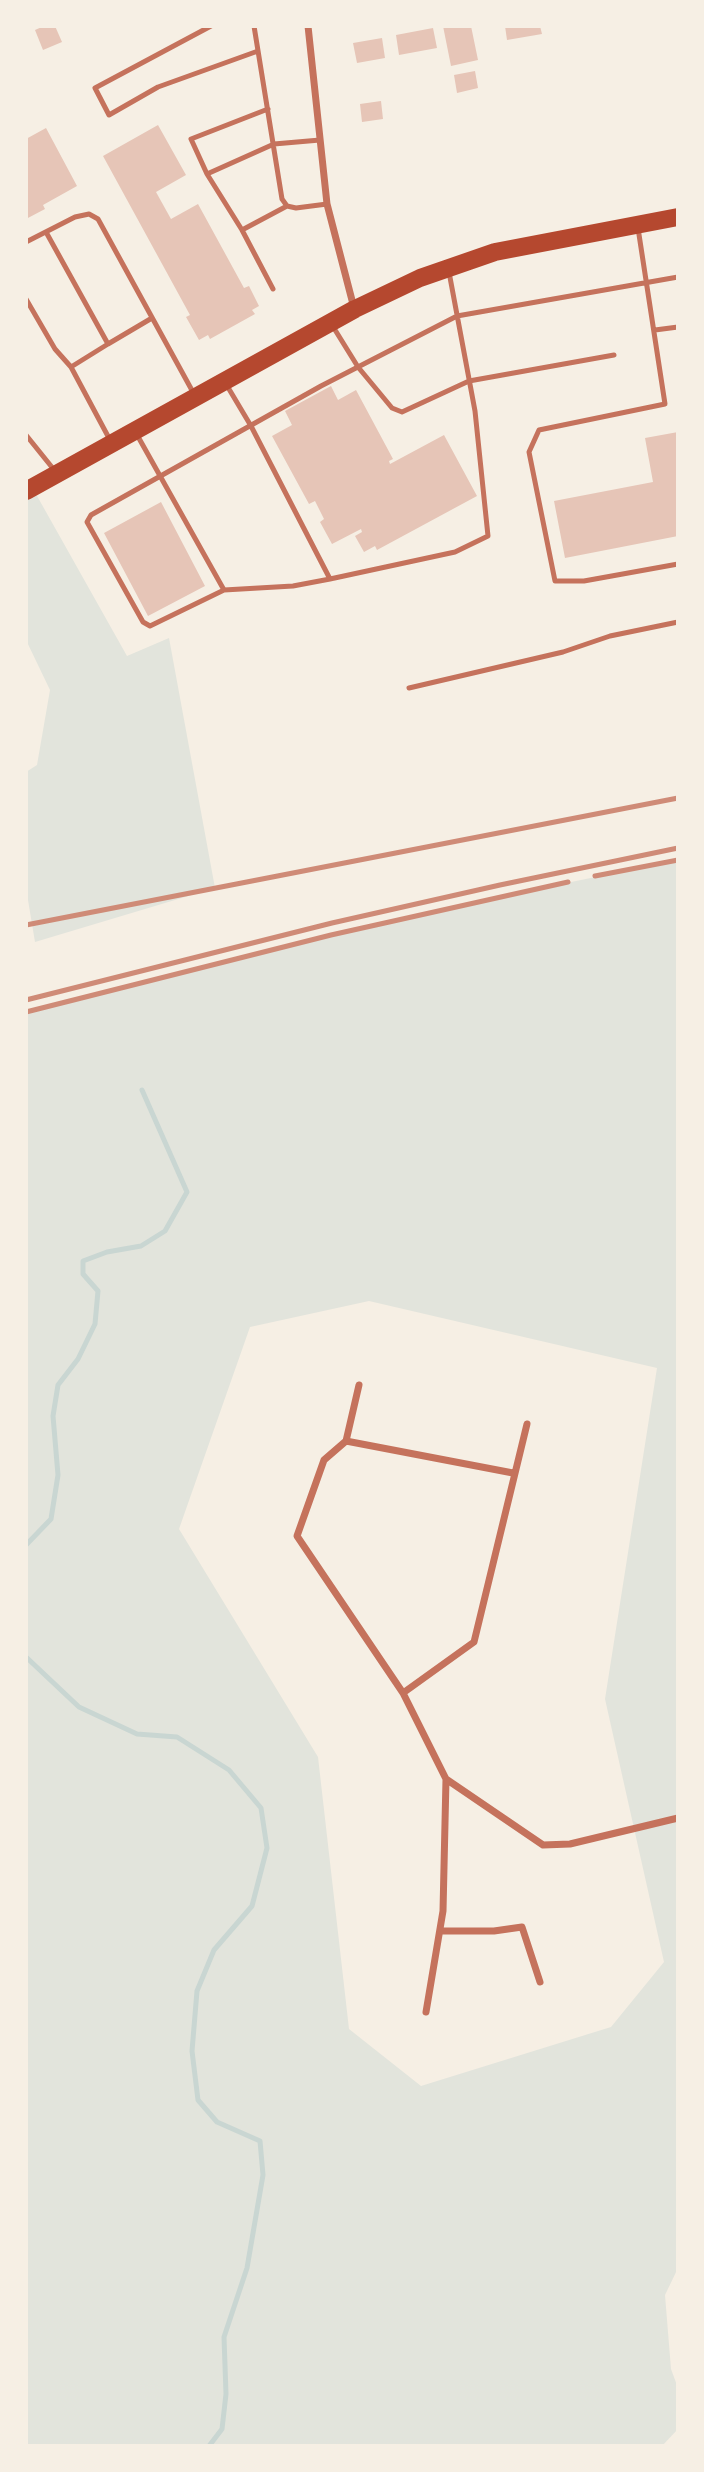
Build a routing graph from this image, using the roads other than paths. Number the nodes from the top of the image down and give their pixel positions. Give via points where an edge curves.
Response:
1 (211, 26) edge
2 (254, 26) edge
3 (308, 26) edge
4 (258, 51) junction
5 (268, 110) junction
6 (320, 140) junction
7 (274, 144) junction
8 (207, 174) junction
9 (327, 204) junction
10 (287, 205) junction
11 (678, 217) edge
12 (638, 225) junction
13 (242, 230) junction
14 (46, 232) junction
15 (26, 243) edge
16 (449, 268) junction
17 (678, 277) edge
18 (647, 283) junction
19 (273, 289) dead end
20 (26, 299) edge
21 (355, 309) junction
22 (457, 316) junction
23 (152, 318) junction
24 (331, 322) junction
25 (678, 327) edge
26 (654, 330) junction
27 (108, 344) junction
28 (614, 355) dead end
29 (71, 367) junction
30 (358, 367) junction
31 (225, 381) junction
32 (469, 381) junction
33 (195, 397) junction
34 (251, 426) junction
35 (135, 431) junction
36 (26, 435) edge
37 (112, 443) junction
38 (57, 474) junction
39 (160, 477) junction
40 (26, 491) edge
41 (678, 564) edge
42 (330, 579) junction
43 (223, 590) junction
44 (678, 622) edge
45 (409, 688) dead end
46 (359, 1385) dead end
47 (527, 1424) dead end
48 (346, 1441) junction
49 (513, 1473) junction
50 (403, 1693) junction
51 (446, 1779) junction
52 (678, 1818) edge
53 (440, 1931) junction
54 (540, 1982) dead end
55 (426, 2012) dead end

1 - 4 lane via 95,88 109,115 159,87
2 - 4 lane
3 - 6 street
4 - 5 lane
5 - 7 lane
5 - 8 lane via 191,139
6 - 7 lane
6 - 9 street
7 - 8 lane
7 - 10 lane via 282,199
8 - 13 lane
9 - 10 lane
9 - 21 street
10 - 13 lane
11 - 12 main road
12 - 16 main road via 495,252
12 - 18 lane
13 - 19 lane
14 - 15 lane
14 - 23 lane via 89,214 97,219
14 - 27 lane
16 - 21 main road
16 - 22 lane
17 - 18 lane
18 - 22 lane
18 - 26 lane
20 - 29 lane
21 - 24 main road
22 - 30 lane
22 - 32 lane
23 - 27 lane
23 - 33 lane
24 - 30 lane
24 - 31 main road
25 - 26 lane
26 - 41 lane via 665,404 539,430 529,452 555,581 584,581
27 - 29 lane
28 - 32 lane
29 - 37 lane
30 - 32 lane via 392,408 402,412
30 - 34 lane
31 - 33 main road
31 - 34 lane
32 - 42 lane via 488,536 456,552
33 - 35 main road
34 - 39 lane
34 - 42 lane
35 - 37 main road
35 - 39 lane
36 - 38 lane
37 - 38 main road
38 - 40 main road
39 - 43 lane
39 - 43 lane via 91,515 87,522 143,622 150,626
42 - 43 lane
44 - 45 lane
46 - 48 street
47 - 49 street
48 - 49 street
48 - 50 street via 324,1460 298,1536
49 - 50 street via 474,1642
50 - 51 street
51 - 52 street via 543,1845 570,1844
51 - 53 street
53 - 54 street via 522,1927
53 - 55 street

